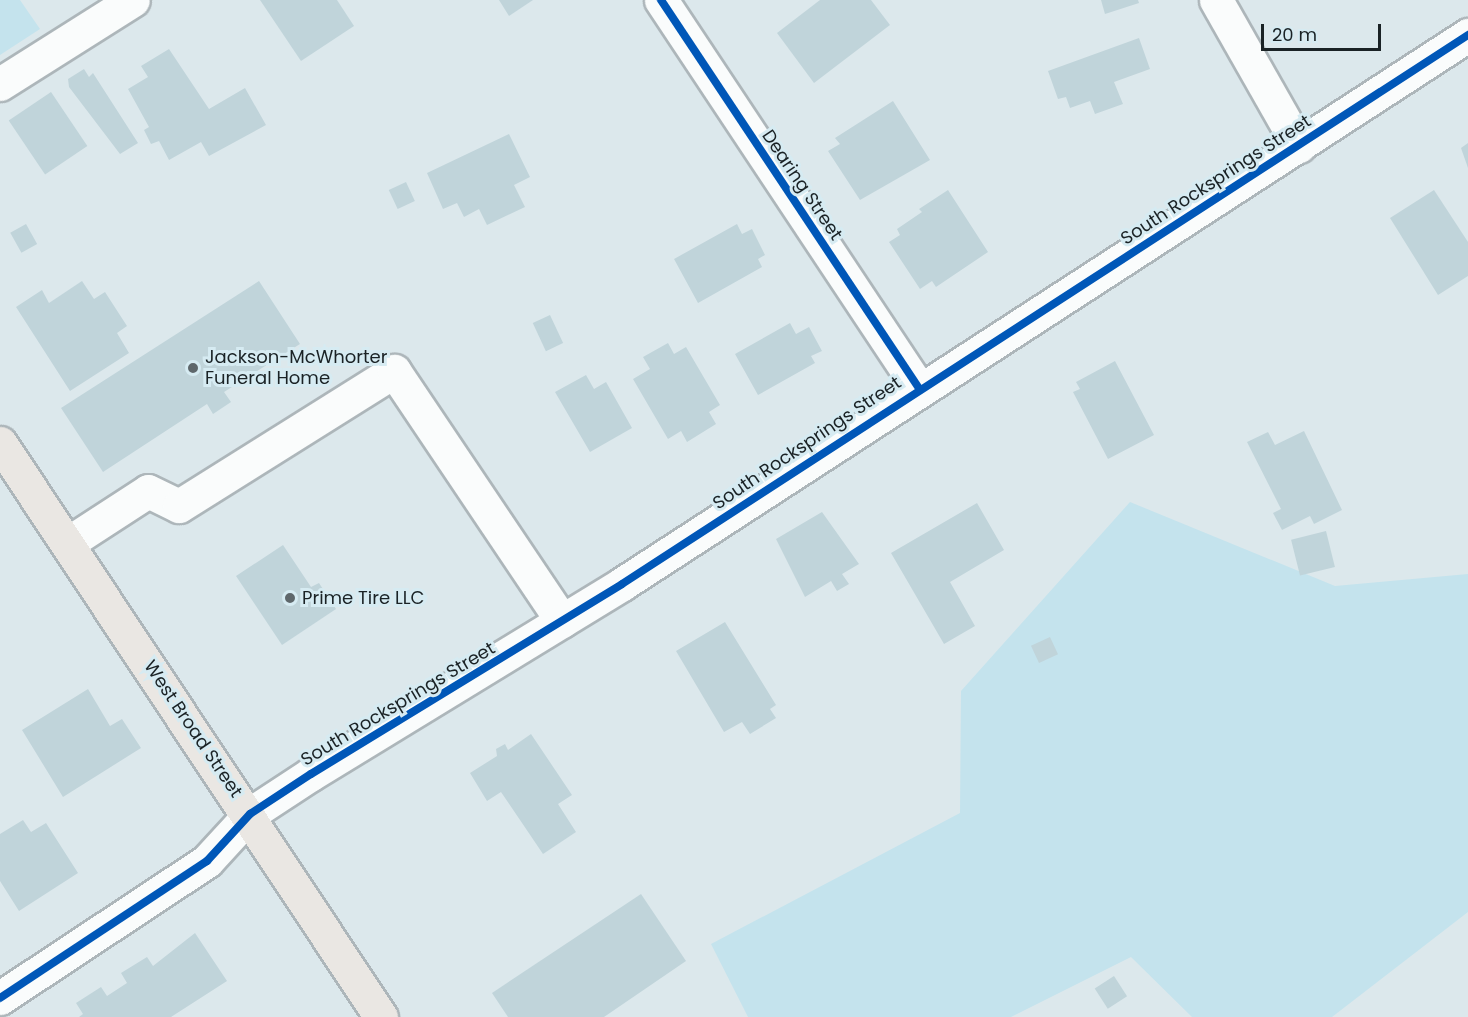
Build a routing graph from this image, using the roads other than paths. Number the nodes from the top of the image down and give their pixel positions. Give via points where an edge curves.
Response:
1 (132, 0) edge
2 (661, 0) edge
3 (1216, 0) edge
4 (1468, 34) edge
5 (0, 84) edge
6 (1299, 146) junction
7 (918, 387) junction
8 (0, 443) edge
9 (68, 543) junction
10 (562, 621) junction
11 (250, 814) junction
12 (0, 998) edge
13 (381, 1017) edge

1 - 5 street
2 - 7 street, Dearing Street
3 - 6 street
4 - 6 street, South Rocksprings Street
6 - 7 street, South Rocksprings Street
7 - 10 street, South Rocksprings Street
8 - 9 main road, West Broad Street
9 - 10 street via 147,491 179,506 394,371
9 - 11 main road, West Broad Street
10 - 11 street, South Rocksprings Street
11 - 12 street, South Rocksprings Street via 207,861
11 - 13 main road, West Broad Street

